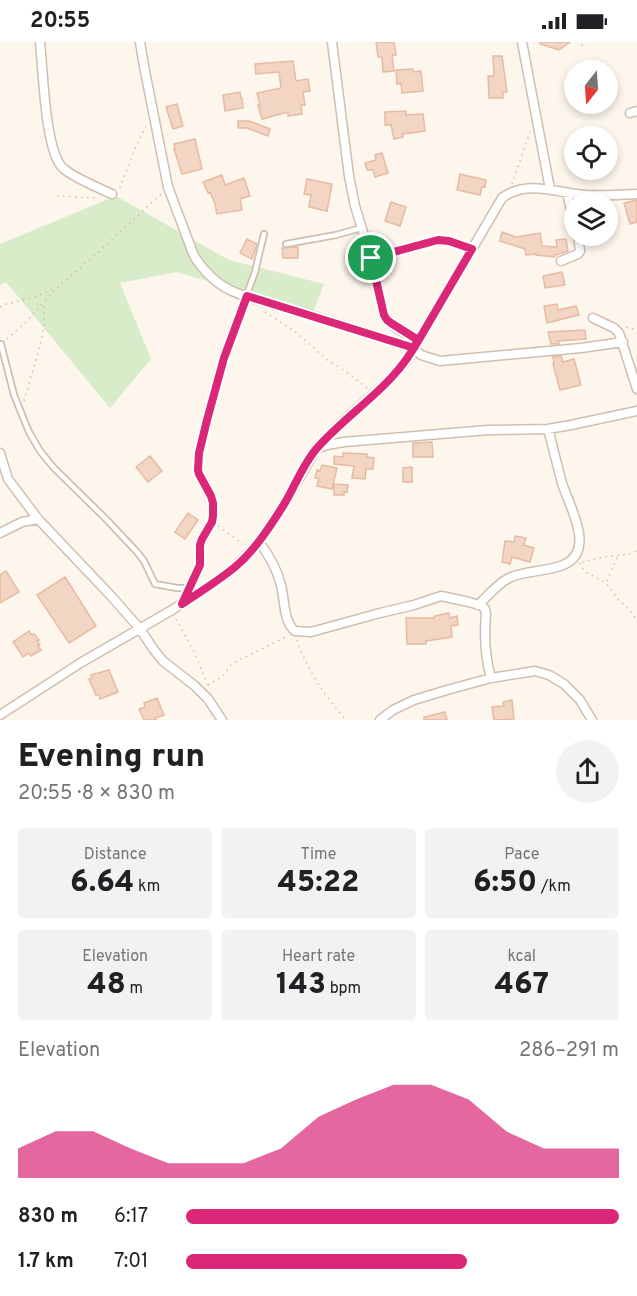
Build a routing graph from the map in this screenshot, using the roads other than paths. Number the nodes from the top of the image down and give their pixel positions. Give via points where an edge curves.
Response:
1 (40, 42) edge
2 (140, 42) edge
3 (332, 42) edge
4 (522, 42) edge
5 (550, 189) junction
6 (564, 192) edge
7 (112, 194) road end
8 (618, 194) edge
9 (637, 194) edge
10 (361, 228) junction
11 (264, 234) dead end
12 (286, 244) dead end
13 (579, 246) edge
14 (472, 249) junction
15 (371, 258) junction
16 (561, 261) dead end
17 (247, 296) junction
18 (593, 318) dead end
19 (418, 340) junction
20 (623, 342) junction
21 (1, 344) edge
22 (414, 348) junction
23 (637, 389) edge
24 (637, 411) edge
25 (548, 429) junction
26 (316, 449) junction
27 (0, 453) edge
28 (38, 519) junction
29 (0, 533) edge
30 (259, 542) junction
31 (188, 588) junction
32 (182, 604) junction
33 (478, 605) junction
34 (140, 629) junction
35 (491, 678) junction
36 (0, 715) edge
37 (222, 720) edge
38 (380, 720) edge
39 (592, 720) edge

1 - 7 street via 48,124 57,162 66,171
2 - 17 street via 168,188 187,240 200,266 219,283
3 - 10 street via 348,177
4 - 5 street
5 - 6 street
5 - 14 street via 510,192 502,198
8 - 9 street
10 - 12 lane
10 - 15 street
11 - 17 lane
13 - 16 street via 578,254
14 - 15 street via 438,240
14 - 19 street
15 - 19 street via 387,320
17 - 22 street
17 - 31 lane via 224,358 199,453 198,470 211,496 213,516 200,545 200,565
18 - 20 street via 617,330
19 - 22 street
20 - 22 street via 452,361 430,359
20 - 23 street
21 - 31 lane via 20,411 40,451 137,552 152,581
22 - 26 street via 390,379
24 - 25 street
25 - 26 street via 344,442
25 - 33 street via 579,532 578,560 508,579
26 - 30 street
27 - 28 street via 8,479
28 - 29 street
28 - 34 street
30 - 32 street via 236,566
30 - 33 street via 274,565 286,615 294,630 320,630 441,596
31 - 32 lane
32 - 34 street
33 - 35 street via 486,614 485,648
34 - 36 street
34 - 37 street via 163,661 195,686
35 - 38 street via 414,700
35 - 39 street via 535,671 549,675 580,700

